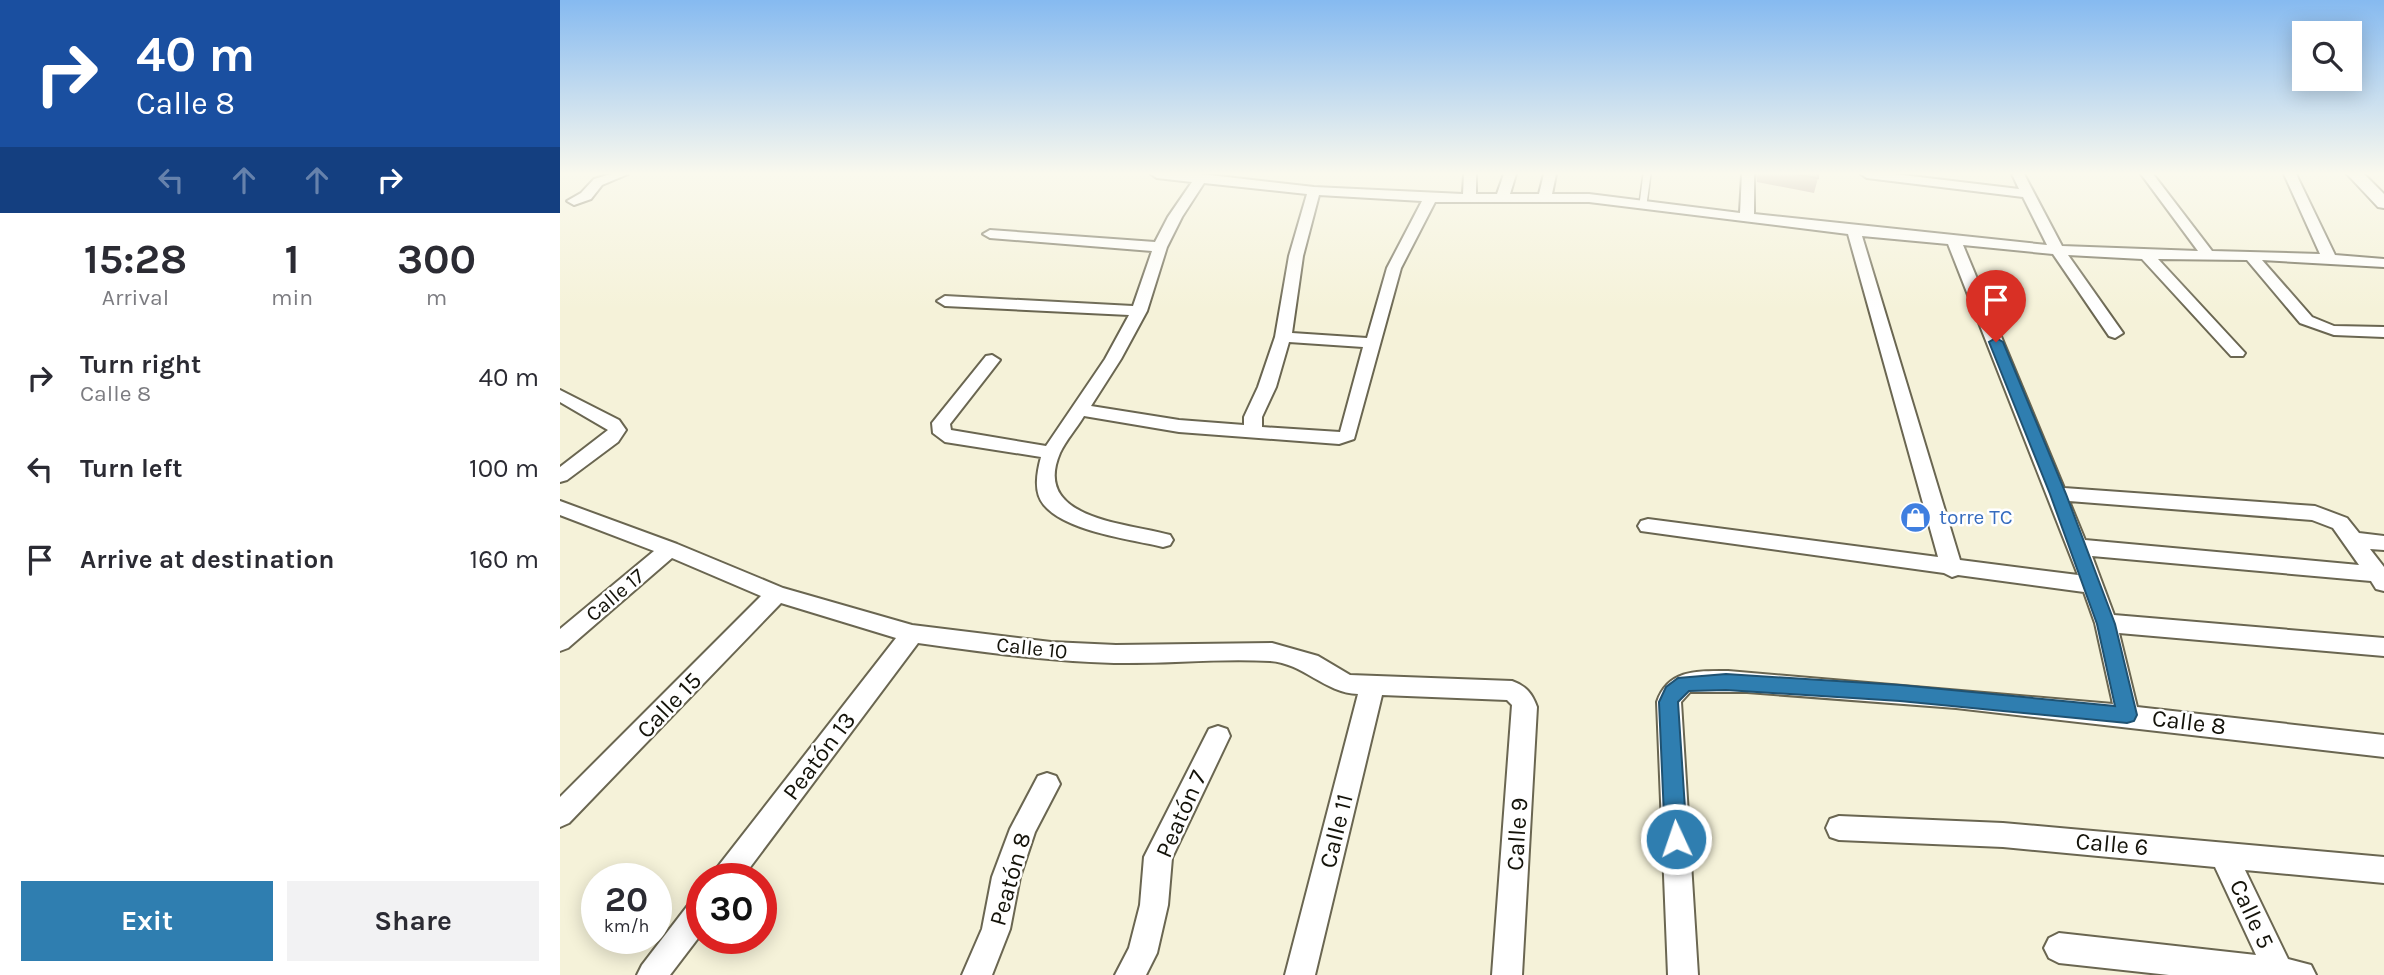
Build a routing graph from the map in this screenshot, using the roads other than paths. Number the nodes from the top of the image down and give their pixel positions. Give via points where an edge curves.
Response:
1 (1174, 220) edge
2 (1306, 220) edge
3 (1419, 220) edge
4 (1766, 220) edge
5 (2042, 220) edge
6 (2181, 220) edge
7 (2311, 220) edge
8 (1854, 231) junction
9 (990, 234) dead end
10 (1954, 241) junction
11 (1160, 247) junction
12 (2057, 250) junction
13 (2146, 255) junction
14 (2208, 255) junction
15 (2250, 255) junction
16 (2329, 257) junction
17 (2384, 263) edge
18 (945, 300) dead end
19 (1139, 311) junction
20 (2384, 332) edge
21 (2115, 333) dead end
22 (1283, 337) junction
23 (1373, 345) junction
24 (2237, 353) dead end
25 (992, 360) dead end
26 (560, 395) edge
27 (1080, 410) junction
28 (1253, 430) junction
29 (1051, 453) junction
30 (560, 476) edge
31 (2058, 494) junction
32 (560, 508) edge
33 (1647, 526) dead end
34 (1163, 540) dead end
35 (2352, 540) junction
36 (2384, 543) edge
37 (2078, 547) junction
38 (670, 549) junction
39 (1952, 569) junction
40 (2380, 578) edge
41 (2092, 585) junction
42 (777, 594) junction
43 (2106, 624) junction
44 (912, 634) junction
45 (560, 642) edge
46 (2384, 647) edge
47 (1372, 687) junction
48 (1518, 695) joint
49 (2127, 715) junction
50 (1218, 736) dead end
51 (2384, 746) edge
52 (1047, 784) dead end
53 (560, 815) edge
54 (1839, 828) dead end
55 (2223, 854) junction
56 (737, 863) edge
57 (2384, 870) edge
58 (686, 931) edge
59 (2059, 948) dead end
60 (2287, 974) edge
61 (652, 975) edge
62 (977, 975) edge
63 (1130, 975) edge
64 (1300, 975) edge
65 (1507, 975) edge
66 (1683, 975) edge

1 - 11 street
2 - 22 street
3 - 23 street via 1394,268
4 - 8 street
5 - 12 street
6 - 14 street
7 - 16 street
8 - 10 street
8 - 39 street
9 - 11 street
10 - 12 street
10 - 31 street
11 - 19 street
12 - 13 street
12 - 21 street
13 - 14 street
13 - 24 street
14 - 15 street
15 - 16 street
15 - 20 street via 2314,325 2337,331
16 - 17 street
18 - 19 street
19 - 27 street
22 - 23 street
22 - 28 street
23 - 28 street via 1348,435
25 - 29 street via 941,423 942,433
26 - 30 street via 617,430
27 - 28 street via 1179,426
27 - 29 street
29 - 34 street via 1045,478 1051,502 1075,518
31 - 35 street via 2315,513 2340,523
31 - 37 street
32 - 38 street, Calle 10
33 - 39 street
35 - 36 street
35 - 40 street
37 - 40 street
37 - 41 street
38 - 42 street, Calle 10
38 - 45 street, Calle 17
39 - 41 street
41 - 43 street
42 - 44 street, Calle 10
42 - 53 street, Calle 15
43 - 46 street
43 - 49 street
44 - 47 street, Calle 10 via 1051,651 1272,652 1310,662 1348,684
44 - 56 street, Peatón 13
47 - 48 street, Calle 10 via 1505,690
47 - 64 street, Calle 11
48 - 65 street, Calle 9 via 1525,718
49 - 51 street, Calle 8
49 - 66 street, Calle 8 via 1900,693 1726,682 1685,684 1673,692 1669,702
50 - 63 street, Peatón 7 via 1158,857 1154,905 1142,953
52 - 62 street, Peatón 8 via 1023,829 1006,877 996,929
54 - 55 street, Calle 6 via 1989,834
55 - 57 street, Calle 6
55 - 60 street, Calle 5
58 - 61 street
59 - 60 street

